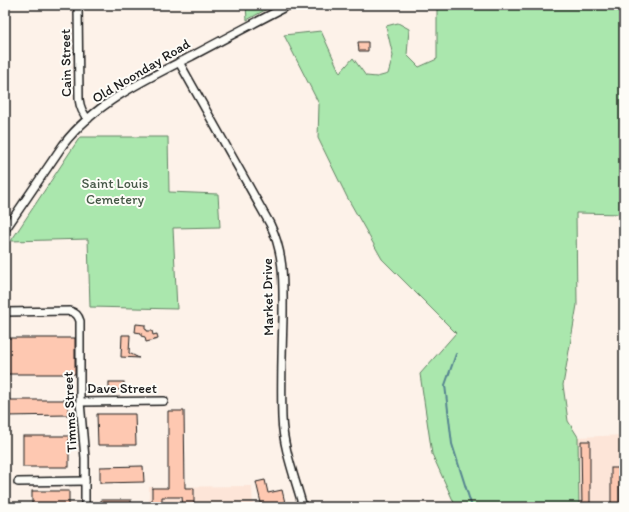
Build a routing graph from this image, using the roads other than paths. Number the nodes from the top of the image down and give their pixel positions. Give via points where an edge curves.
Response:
1 (78, 5) edge
2 (289, 5) edge
3 (179, 62) junction
4 (88, 119) junction
5 (5, 230) edge
6 (5, 312) edge
7 (164, 401) dead end
8 (80, 402) junction
9 (18, 482) dead end
10 (85, 482) junction
11 (85, 507) edge
12 (304, 507) edge

1 - 4 street, Cain Street via 79,99 80,108
2 - 3 street, Old Noonday Road
3 - 4 street, Old Noonday Road via 121,95
3 - 12 street, Market Drive via 270,224 279,246 283,285 283,428
4 - 5 street, Old Noonday Road via 70,135
6 - 8 street, Timms Street via 70,311 78,316
7 - 8 street, Dave Street
8 - 10 street, Timms Street
9 - 10 street
10 - 11 street, Timms Street

